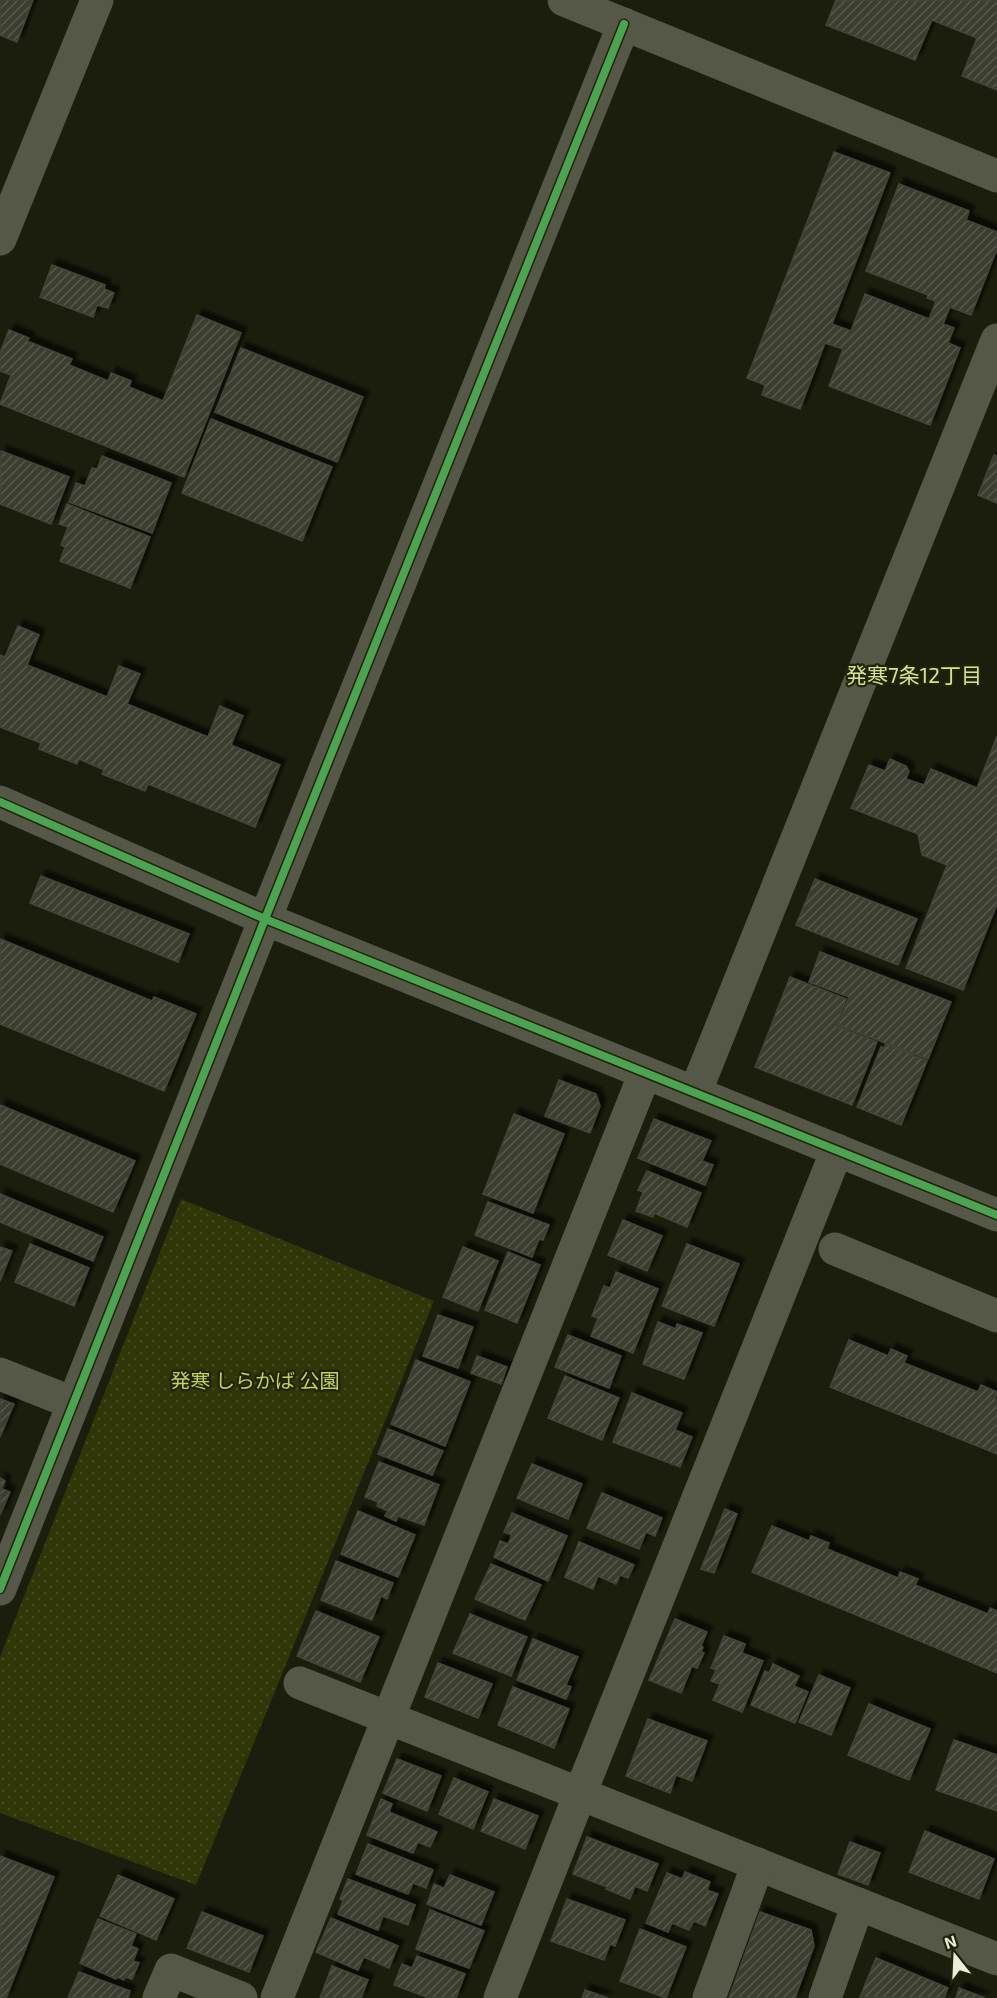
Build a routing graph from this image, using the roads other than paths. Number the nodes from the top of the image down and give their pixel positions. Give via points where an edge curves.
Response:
1 (97, 0) edge
2 (564, 0) edge
3 (624, 24) junction
4 (997, 176) edge
5 (0, 239) edge
6 (997, 340) edge
7 (0, 802) edge
8 (265, 919) junction
9 (645, 1072) junction
10 (695, 1093) junction
11 (837, 1150) junction
12 (997, 1215) edge
13 (834, 1249) dead end
14 (997, 1316) edge
15 (0, 1374) edge
16 (73, 1403) junction
17 (7, 1550) edge
18 (0, 1589) edge
19 (300, 1683) dead end
20 (388, 1718) junction
21 (580, 1794) junction
22 (758, 1864) junction
23 (858, 1904) junction
24 (997, 1959) edge
25 (159, 1998) edge
26 (240, 1998) edge
27 (277, 1998) edge
28 (500, 1998) edge
29 (709, 1998) edge
30 (825, 1998) edge

1 - 5 street
2 - 3 street
3 - 4 street
3 - 8 street
6 - 10 street
7 - 8 street
8 - 9 street
8 - 16 street
9 - 10 street
9 - 20 street
10 - 11 street
11 - 12 street
11 - 21 street
13 - 14 street
15 - 16 street
16 - 17 street
17 - 18 street
19 - 20 street
20 - 21 street
20 - 27 street
21 - 22 street
21 - 28 street
22 - 23 street
22 - 29 street
23 - 24 street
23 - 30 street
25 - 26 street via 171,1970

